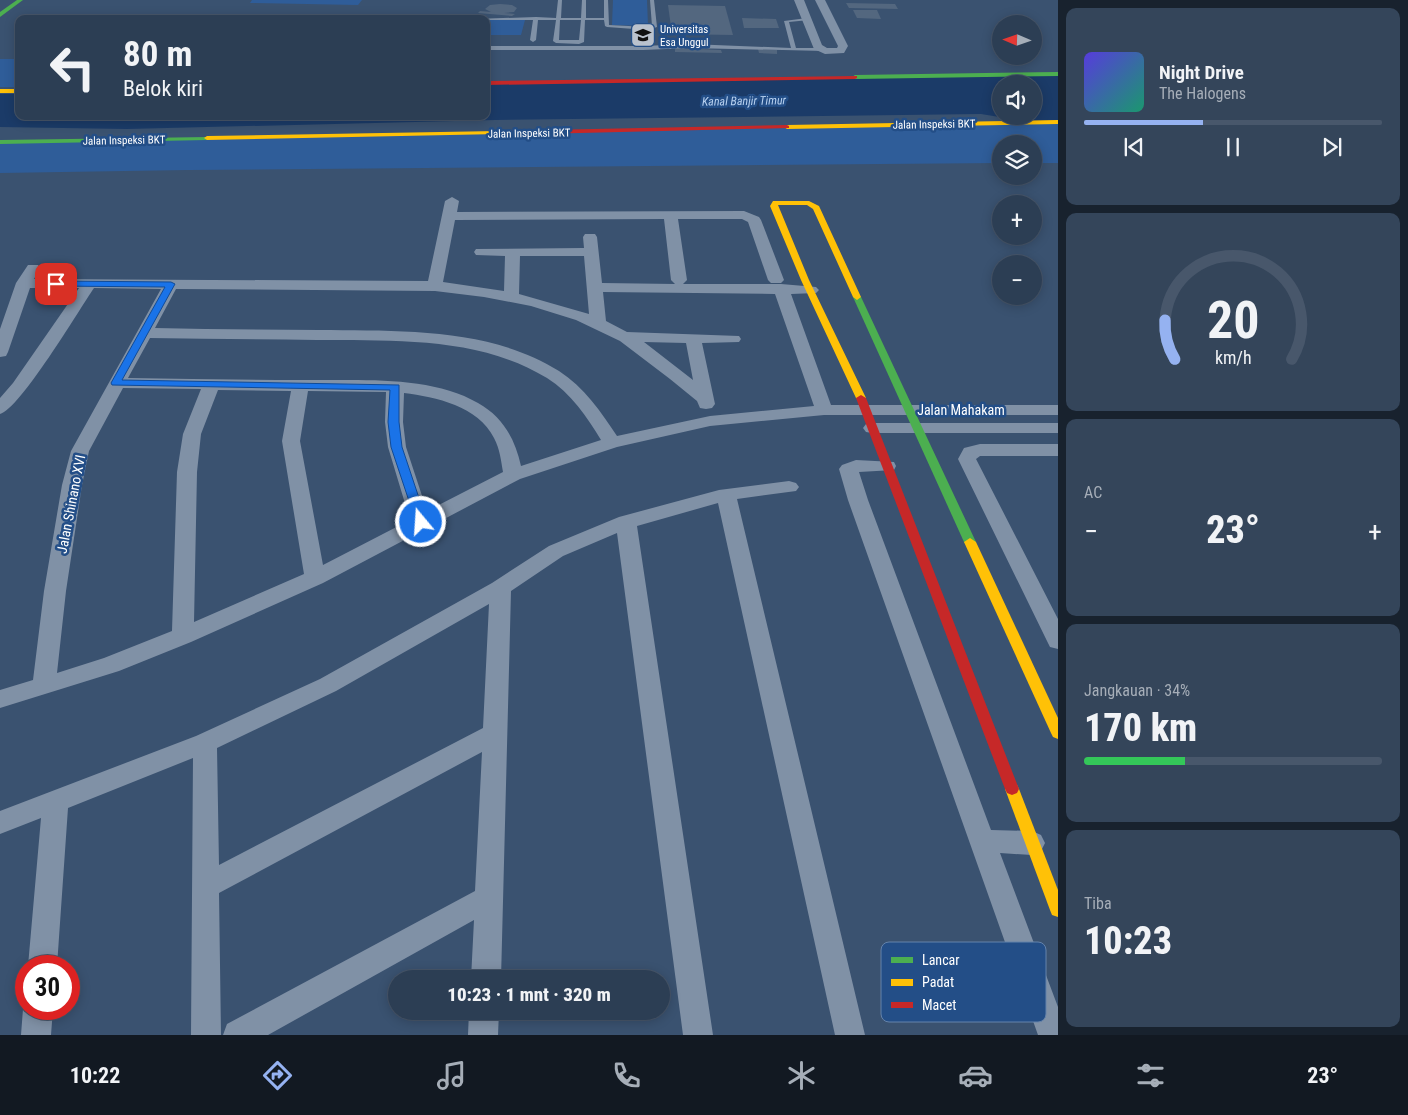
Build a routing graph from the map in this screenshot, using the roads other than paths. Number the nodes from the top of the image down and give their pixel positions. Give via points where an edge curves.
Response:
1 (20, 0) edge
2 (560, 0) edge
3 (584, 0) edge
4 (606, 0) edge
5 (652, 0) edge
6 (800, 0) edge
7 (820, 0) edge
8 (0, 15) edge
9 (536, 18) junction
10 (558, 18) junction
11 (490, 19) edge
12 (584, 19) junction
13 (606, 19) junction
14 (807, 19) junction
15 (533, 40) dead end
16 (490, 48) edge
17 (794, 48) junction
18 (822, 50) junction
19 (1058, 74) edge
20 (490, 83) edge
21 (0, 91) edge
22 (15, 91) edge
23 (1058, 122) edge
24 (0, 142) edge
25 (452, 201) dead end
26 (670, 214) junction
27 (450, 216) junction
28 (480, 252) dead end
29 (513, 252) junction
30 (33, 268) dead end
31 (679, 280) junction
32 (24, 283) junction
33 (89, 284) junction
34 (171, 284) junction
35 (595, 284) junction
36 (773, 284) junction
37 (808, 285) junction
38 (435, 286) junction
39 (510, 296) junction
40 (598, 325) junction
41 (143, 333) junction
42 (625, 337) junction
43 (693, 338) junction
44 (733, 339) dead end
45 (0, 352) edge
46 (116, 383) junction
47 (211, 385) junction
48 (300, 386) junction
49 (395, 387) junction
50 (705, 399) junction
51 (0, 409) edge
52 (824, 410) junction
53 (864, 410) junction
54 (908, 410) junction
55 (1058, 410) edge
56 (710, 421) junction
57 (872, 428) junction
58 (916, 428) junction
59 (1058, 428) edge
60 (612, 443) junction
61 (1058, 450) edge
62 (887, 466) junction
63 (513, 475) junction
64 (789, 487) dead end
65 (726, 494) junction
66 (421, 522) junction
67 (626, 522) junction
68 (315, 578) junction
69 (500, 588) junction
70 (183, 636) junction
71 (1058, 641) edge
72 (44, 686) junction
73 (0, 699) edge
74 (494, 733) junction
75 (1058, 733) edge
76 (205, 743) junction
77 (56, 800) junction
78 (0, 823) edge
79 (983, 841) junction
80 (1032, 843) junction
81 (206, 886) junction
82 (488, 898) junction
83 (1058, 910) edge
84 (1019, 942) edge
85 (43, 955) edge
86 (486, 970) edge
87 (1046, 1016) edge
88 (37, 1020) edge
89 (484, 1020) edge
90 (36, 1035) edge
91 (206, 1035) edge
92 (238, 1035) edge
93 (484, 1035) edge
94 (698, 1035) edge
95 (850, 1035) edge
96 (1053, 1035) edge

1 - 8 street
2 - 10 lane
3 - 12 lane
4 - 13 lane
5 - 13 lane via 655,27 612,28 606,25
6 - 14 street
7 - 18 street via 843,46 838,52
9 - 10 lane
9 - 11 lane
9 - 15 lane
10 - 12 lane
10 - 12 lane via 556,40 559,42 582,42
12 - 13 lane
14 - 17 lane via 786,21
14 - 18 street
16 - 17 lane
17 - 18 lane
19 - 20 street
21 - 22 street
23 - 24 street, Jalan Inspeksi BKT
25 - 27 street
26 - 27 street
26 - 31 street
26 - 36 street via 748,216 754,220
27 - 38 street
28 - 29 street
29 - 35 street via 591,244
29 - 39 street
30 - 32 street
31 - 35 street
31 - 36 street
32 - 33 street
32 - 45 street
33 - 34 street
33 - 51 street via 19,387
34 - 38 street
34 - 41 street, Jalan Shinano XVI
35 - 36 street
35 - 40 street
36 - 37 street
36 - 52 street
37 - 53 street via 857,388
37 - 54 street via 774,206 776,203 805,203 816,208
38 - 39 street
39 - 40 street via 560,309
40 - 42 street
41 - 46 street, Jalan Shinano XVI
41 - 60 street via 414,336 462,341 544,370 575,392
42 - 43 street
42 - 50 street
43 - 44 street
43 - 50 street
46 - 47 street
46 - 72 street, Jalan Shinano XVI via 80,450 55,590
47 - 48 street
47 - 70 street via 192,434 187,472
48 - 49 street
48 - 68 street via 292,442 293,459
49 - 63 street via 460,400 487,416 504,438
49 - 66 street via 397,447
50 - 56 street
52 - 53 street, Jalan Mahakam
52 - 56 street, Jalan Mahakam
53 - 54 street, Jalan Mahakam
53 - 57 street
54 - 55 street, Jalan Mahakam
54 - 58 street
56 - 60 street, Jalan Mahakam
57 - 58 street, Jalan Mahakam
57 - 62 street
58 - 59 street, Jalan Mahakam
58 - 75 street
60 - 63 street, Jalan Mahakam
61 - 71 street via 980,450 971,452 967,459
62 - 79 street via 849,469
62 - 80 street
63 - 66 street, Jalan Mahakam
64 - 65 street
65 - 67 street
65 - 95 street
66 - 68 street, Jalan Mahakam
67 - 69 street via 556,551
67 - 94 street
68 - 70 street, Jalan Mahakam
69 - 74 street
69 - 76 street via 328,685
70 - 72 street, Jalan Mahakam via 111,666
72 - 73 street, Jalan Mahakam
74 - 81 street
74 - 82 street
76 - 77 street
76 - 81 street
77 - 78 street
77 - 85 street
79 - 80 street
79 - 84 street
80 - 83 street
81 - 91 street
82 - 86 street
82 - 92 street
87 - 96 street
88 - 90 street
89 - 93 street

